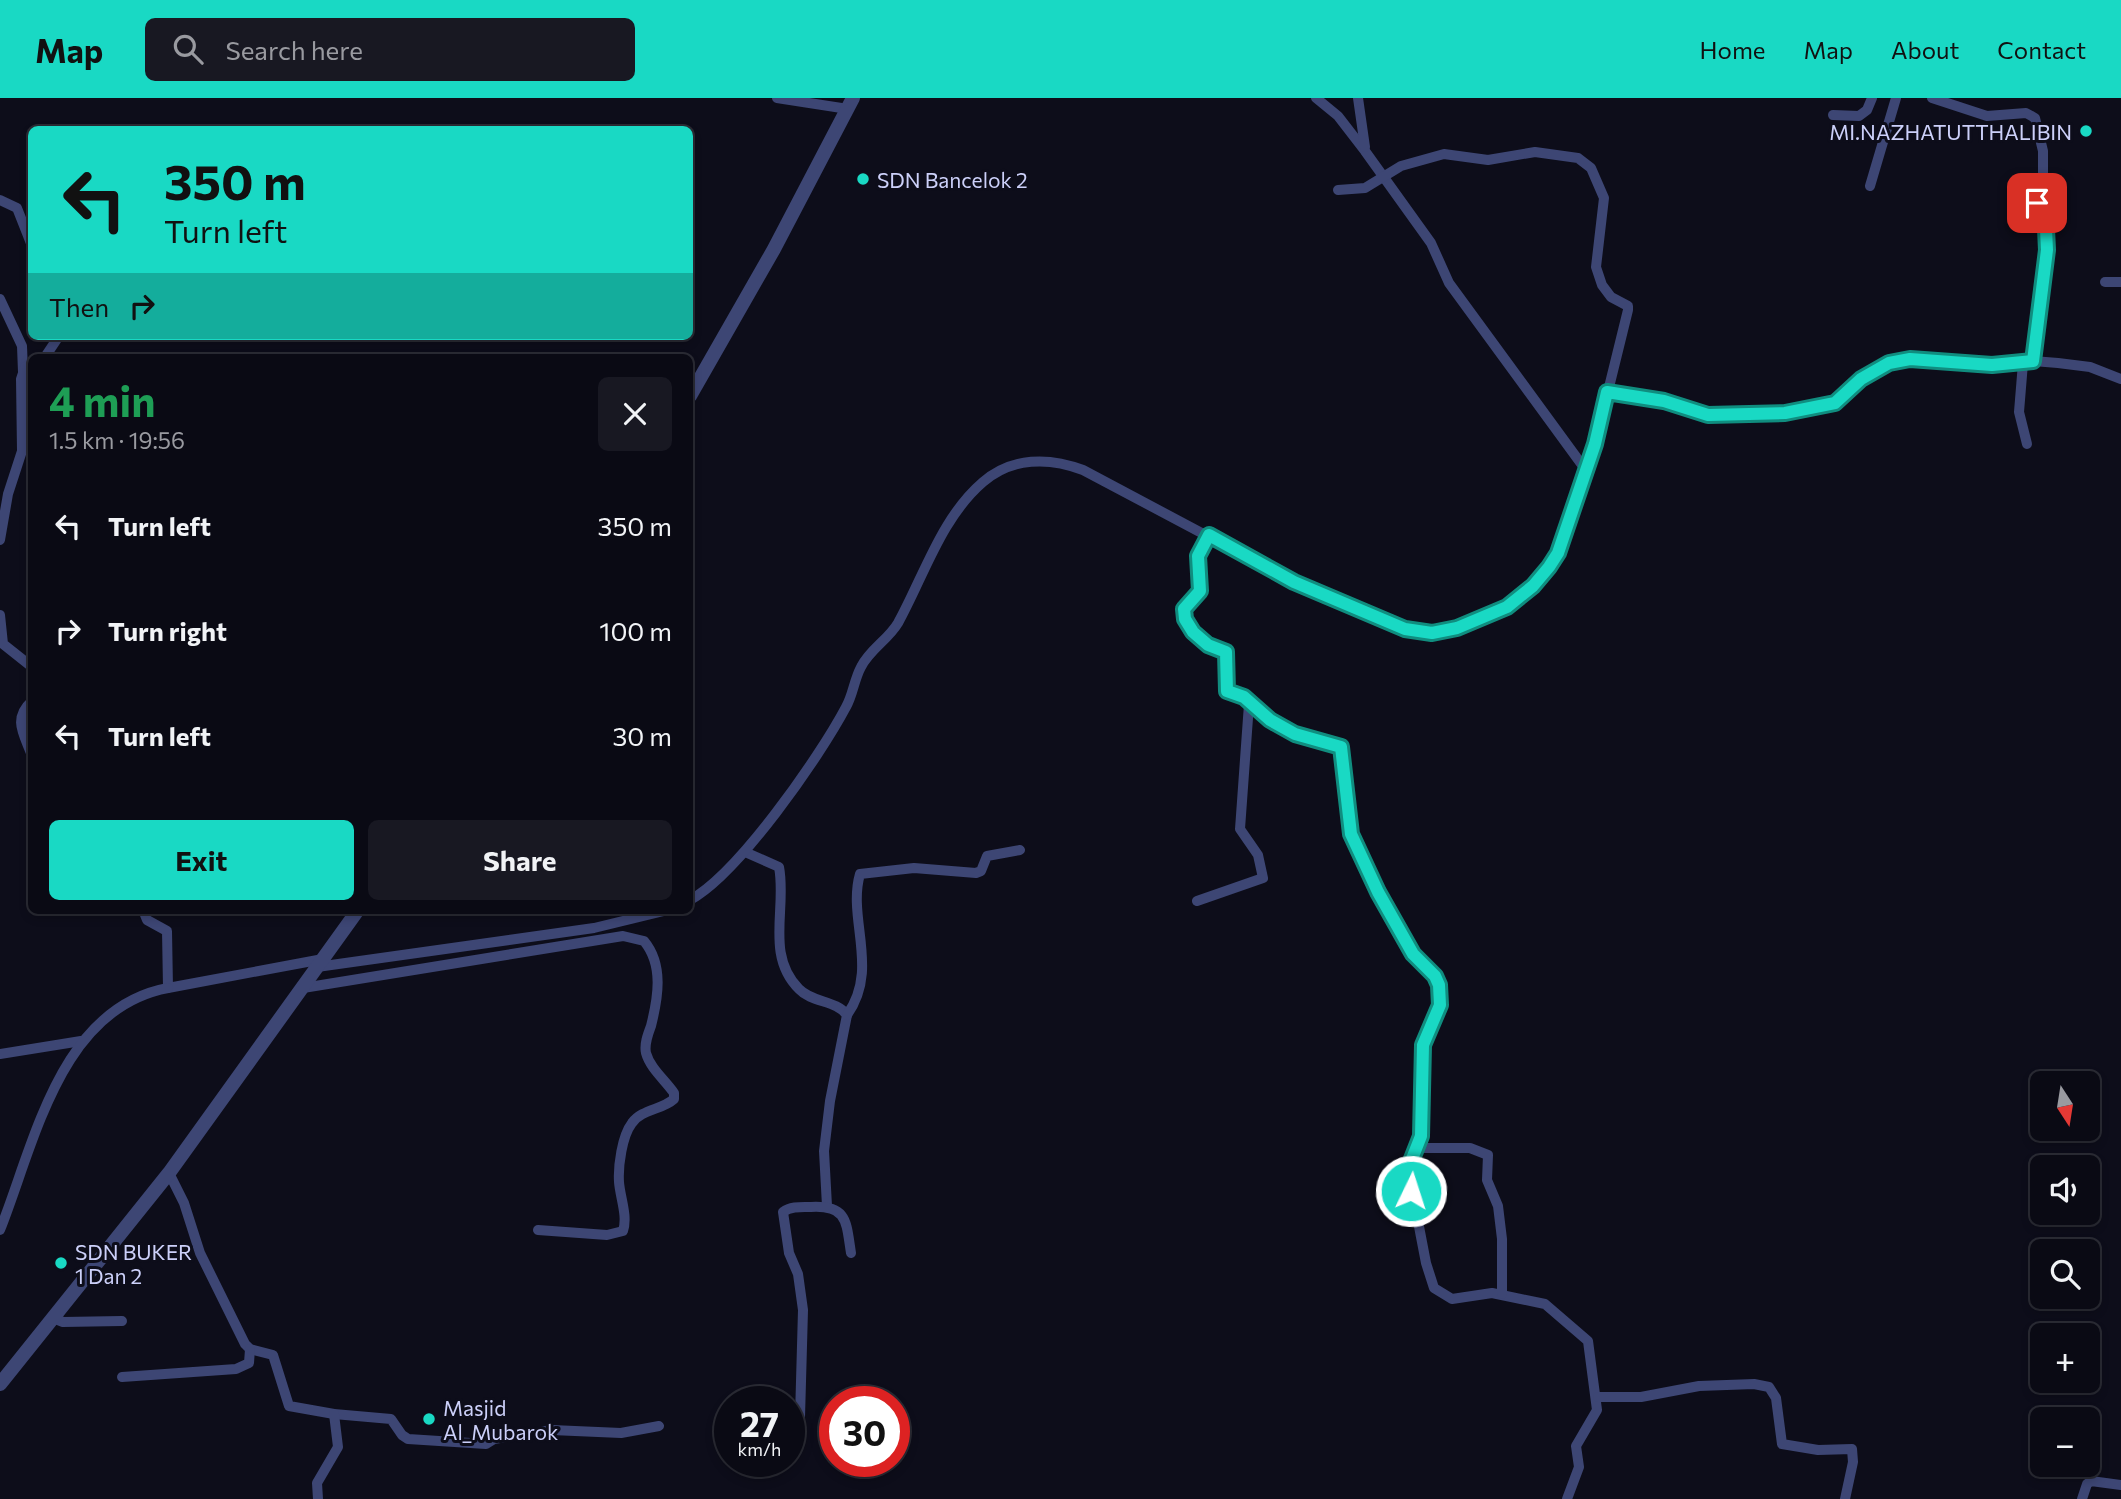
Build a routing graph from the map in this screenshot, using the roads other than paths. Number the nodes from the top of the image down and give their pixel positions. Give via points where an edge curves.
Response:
1 (777, 98) edge
2 (1315, 98) edge
3 (1358, 98) edge
4 (1872, 98) edge
5 (1896, 98) edge
6 (1932, 98) edge
7 (850, 103) edge
8 (1833, 115) dead end
9 (1365, 151) junction
10 (1373, 182) junction
11 (1870, 187) dead end
12 (1338, 190) dead end
13 (0, 200) edge
14 (28, 236) edge
15 (2105, 282) dead end
16 (2121, 282) edge
17 (0, 299) edge
18 (2028, 362) junction
19 (28, 367) edge
20 (23, 372) junction
21 (2121, 379) edge
22 (693, 391) edge
23 (1610, 392) junction
24 (2027, 444) dead end
25 (1585, 469) junction
26 (0, 540) edge
27 (1206, 540) junction
28 (0, 615) edge
29 (28, 664) edge
30 (1249, 704) junction
31 (28, 705) edge
32 (28, 745) edge
33 (1020, 850) dead end
34 (747, 853) junction
35 (693, 898) edge
36 (1197, 901) dead end
37 (145, 914) edge
38 (355, 914) edge
39 (652, 914) edge
40 (313, 973) junction
41 (168, 988) junction
42 (847, 1015) junction
43 (81, 1041) junction
44 (0, 1054) edge
45 (1418, 1148) junction
46 (169, 1173) junction
47 (827, 1206) junction
48 (0, 1230) edge
49 (538, 1230) dead end
50 (851, 1254) dead end
51 (1502, 1294) junction
52 (52, 1318) junction
53 (122, 1321) dead end
54 (250, 1349) junction
55 (122, 1377) dead end
56 (0, 1384) edge
57 (801, 1386) edge
58 (1598, 1397) junction
59 (334, 1415) junction
60 (659, 1426) dead end
61 (2121, 1485) edge
62 (318, 1499) edge
63 (1567, 1499) edge
64 (1844, 1499) edge
65 (2082, 1499) edge

1 - 7 street
2 - 9 street via 1338,116
3 - 9 street
4 - 8 street via 1859,116
5 - 11 street
6 - 18 street via 1987,116 2026,113 2035,118 2043,151 2037,203 2048,238
7 - 22 street
9 - 10 street
10 - 12 street
10 - 23 street via 1401,166 1452,153 1488,160 1535,152 1578,158 1591,168 1604,198 1596,267 1608,294 1628,306
10 - 25 street via 1431,243 1449,283
13 - 14 street via 17,208
15 - 16 street
17 - 20 street via 22,346
18 - 21 street via 2090,367
18 - 23 street via 1992,365 1910,359 1889,363 1861,379 1835,403 1785,413 1708,415 1664,401
18 - 24 street via 2019,412
19 - 20 street
20 - 26 street via 19,394 22,451
23 - 25 street
25 - 27 street via 1558,553 1533,586 1507,607 1443,632 1405,629
27 - 30 street via 1198,563 1200,591 1184,609 1185,619 1202,640 1226,652 1225,687
27 - 34 street via 1062,462 1023,463 985,480 961,502 897,625 860,669 846,708
28 - 29 street via 3,644
30 - 36 street via 1240,829 1258,855 1263,878
30 - 45 street via 1304,739 1341,747 1351,834 1413,954 1439,985 1440,1005 1423,1045
31 - 32 street via 19,720
33 - 42 street via 986,856 976,873 914,867 860,874 861,979 858,999
34 - 35 street
34 - 42 street via 778,865 780,870 778,942 788,973 802,993
37 - 41 street via 167,931
38 - 40 street
39 - 40 street via 594,928
40 - 41 street
40 - 46 street
40 - 49 street via 622,936 644,942 656,962 658,978 646,1054 674,1098 629,1126 619,1177 625,1221 622,1231 607,1235
41 - 43 street via 121,1004
42 - 47 street via 824,1151
43 - 44 street
43 - 48 street via 53,1093
45 - 51 street via 1470,1148 1488,1155 1487,1180 1498,1206 1502,1239
45 - 51 street via 1408,1180 1434,1288 1452,1299
46 - 52 street
46 - 54 street via 209,1273
47 - 50 street via 842,1215
47 - 57 street via 787,1209 782,1215 803,1310
51 - 58 street via 1545,1304 1583,1334
52 - 53 street via 63,1322
52 - 56 street
54 - 55 street via 249,1363 236,1369
54 - 59 street via 273,1355 289,1406
58 - 63 street via 1597,1413 1576,1446 1579,1467
58 - 64 street via 1641,1396 1699,1386 1769,1387 1776,1398 1782,1444 1852,1449
59 - 60 street via 391,1419 408,1439 472,1444 552,1430 621,1433
59 - 62 street via 338,1447 317,1483
61 - 65 street via 2091,1481

